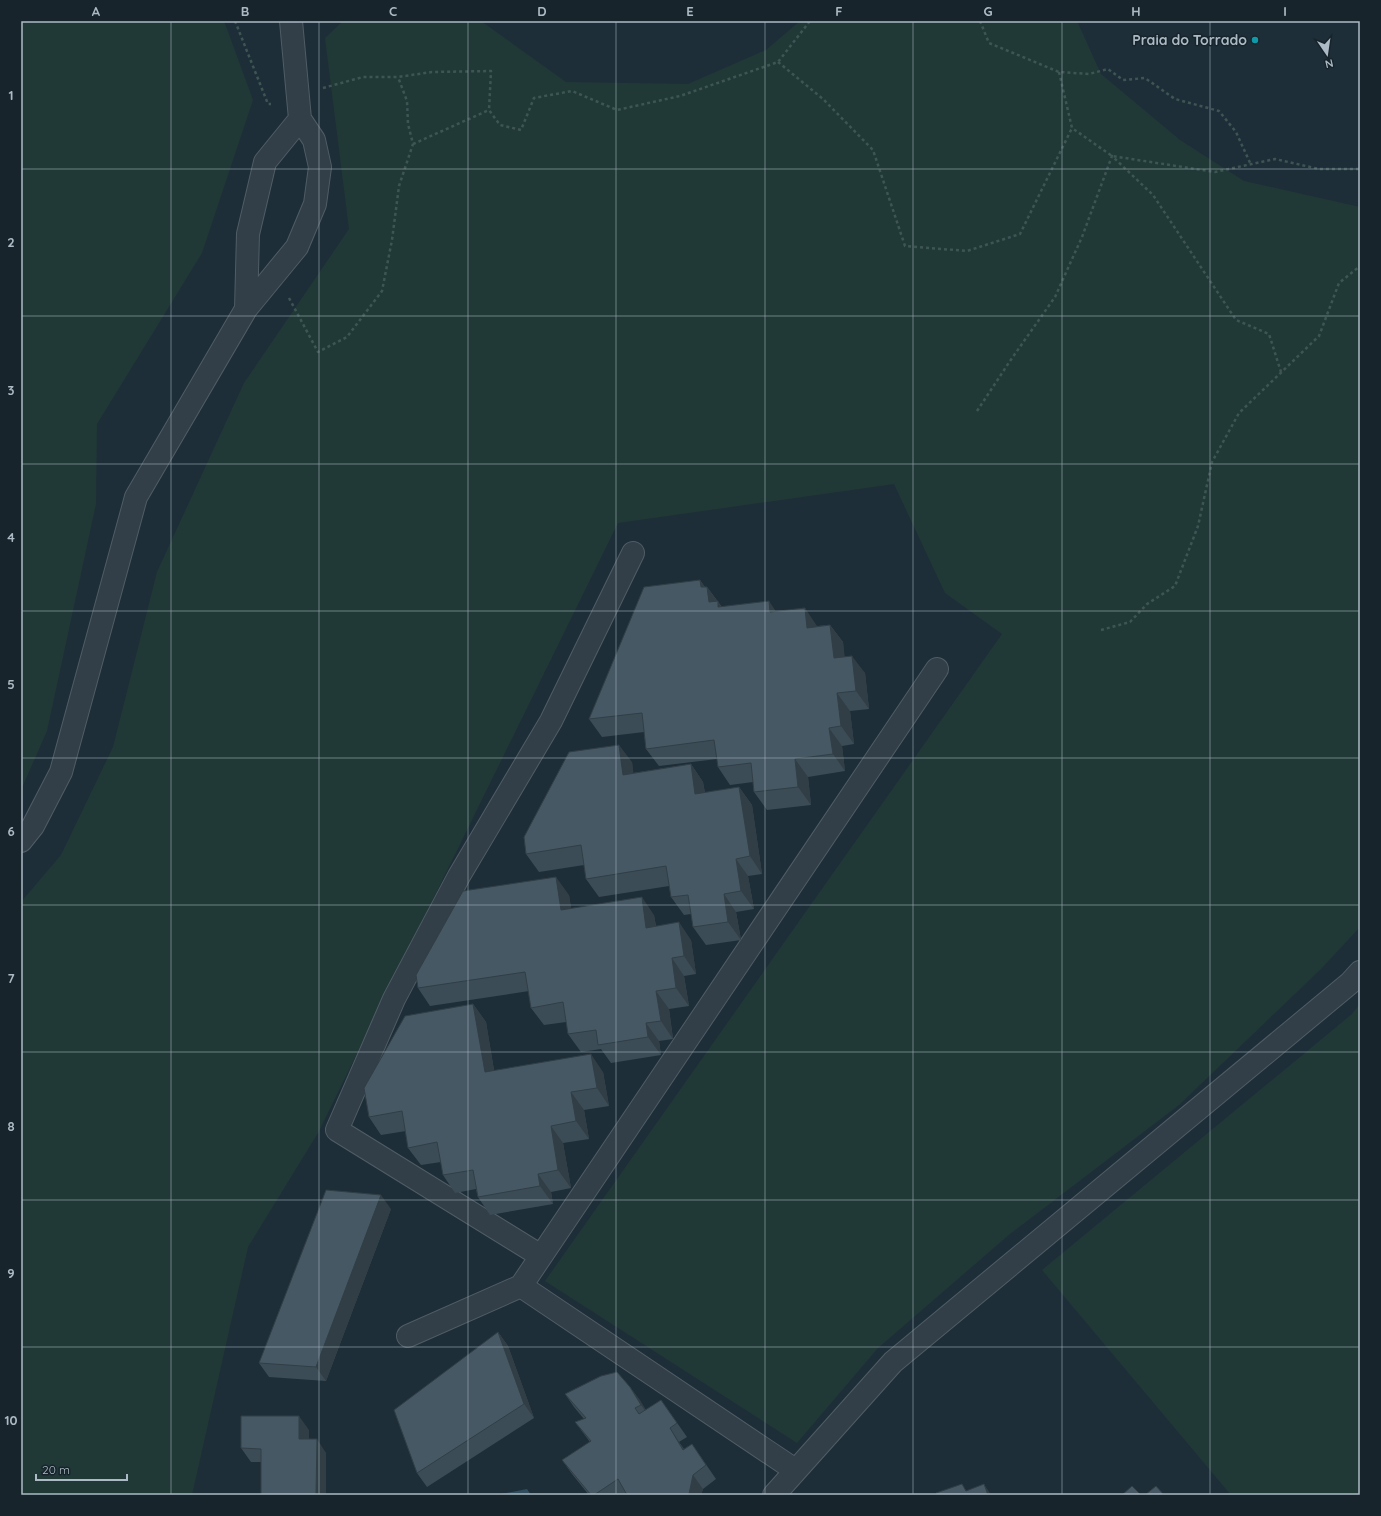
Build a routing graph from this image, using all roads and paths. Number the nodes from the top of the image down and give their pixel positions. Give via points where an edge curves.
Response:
1 (235, 21) edge
2 (291, 21) edge
3 (810, 21) edge
4 (980, 21) edge
5 (778, 62) junction
6 (1060, 72) junction
7 (398, 77) junction
8 (299, 106) junction
9 (489, 110) junction
10 (1072, 128) junction
11 (412, 144) junction
12 (1112, 156) junction
13 (1250, 164) junction
14 (1360, 168) edge
15 (1360, 266) edge
16 (275, 273) junction
17 (246, 309) junction
18 (1281, 372) junction
19 (977, 411) dead end
20 (633, 554) dead end
21 (1101, 630) dead end
22 (937, 669) dead end
23 (21, 841) edge
24 (1360, 972) edge
25 (541, 1256) junction
26 (521, 1286) junction
27 (408, 1336) dead end
28 (795, 1470) junction
29 (775, 1495) edge

1 - 8 path via 268,104
2 - 8 street
3 - 5 path
4 - 6 path via 989,43
5 - 9 path via 680,96 617,110 572,91 534,98 522,130 500,125
5 - 10 path via 823,99 873,150 905,246 967,251 1020,234
6 - 10 path
6 - 13 path via 1089,74 1108,69 1123,80 1145,78 1175,99 1219,111 1236,132
7 - 8 path via 363,77 322,88
7 - 9 path via 432,72 491,71
7 - 11 path via 407,100
8 - 16 street via 314,140 320,167 315,204 297,247
8 - 17 street via 265,162 248,234
9 - 11 path
10 - 12 path
11 - 16 path via 399,186 382,291 347,337 318,352
12 - 13 path via 1215,172
12 - 18 path via 1153,195 1236,320 1269,334
12 - 19 path via 1082,238 1055,298
13 - 14 path via 1275,159 1319,169
15 - 18 path via 1339,284 1319,336
16 - 17 street
17 - 23 street via 136,497 61,772 33,826
18 - 21 path via 1239,413 1212,462 1198,526 1175,586 1147,604 1130,622
20 - 25 street via 551,721 459,876 394,999 337,1130
22 - 25 street
24 - 28 street via 1350,984 893,1362
25 - 26 street
26 - 27 street
26 - 28 street
28 - 29 street

